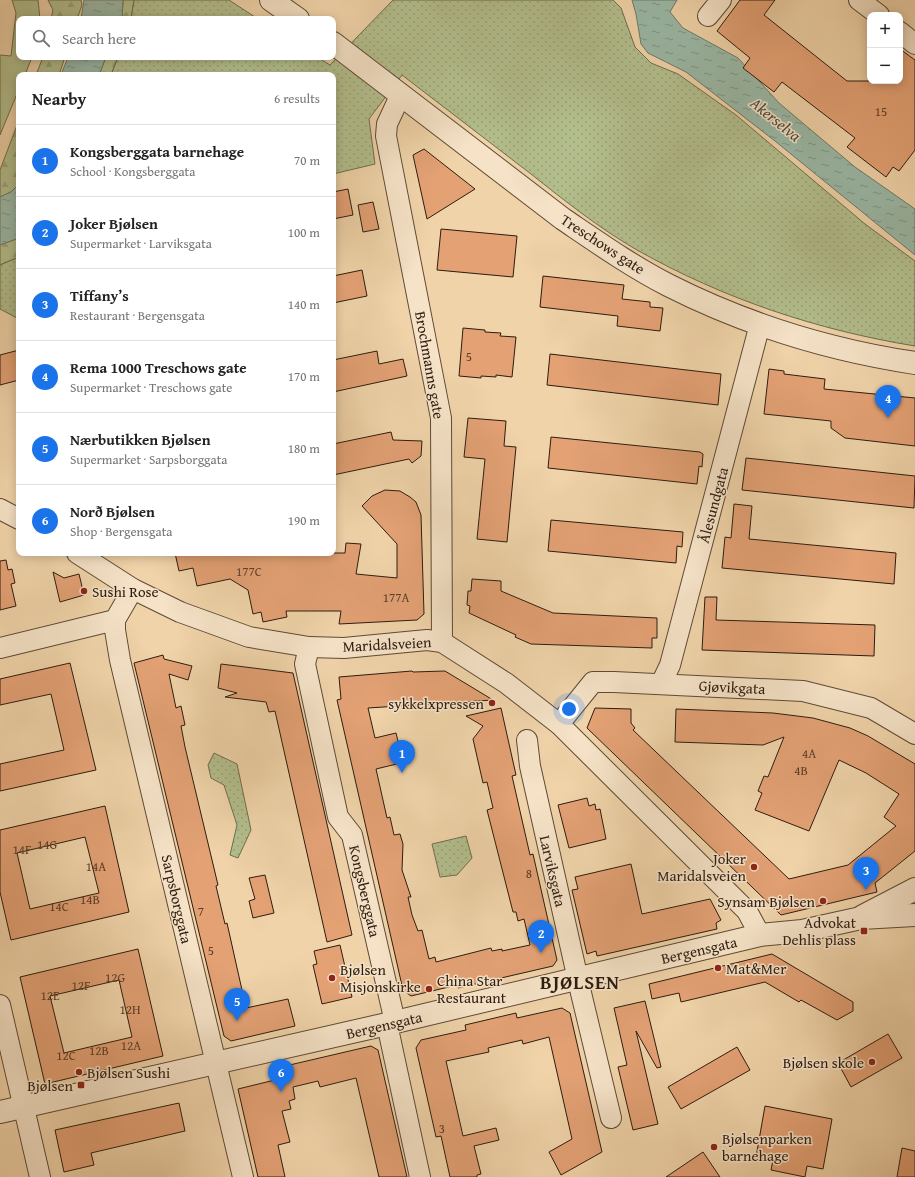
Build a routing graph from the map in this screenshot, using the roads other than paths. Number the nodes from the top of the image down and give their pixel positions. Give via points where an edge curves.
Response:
1 (271, 0) edge
2 (721, 0) edge
3 (860, 0) edge
4 (875, 12) edge
5 (294, 16) edge
6 (708, 16) dead end
7 (903, 34) edge
8 (915, 44) edge
9 (336, 45) edge
10 (400, 94) junction
11 (760, 324) junction
12 (915, 363) edge
13 (0, 508) edge
14 (16, 517) edge
15 (82, 556) edge
16 (133, 589) junction
17 (115, 620) junction
18 (442, 642) junction
19 (309, 647) junction
20 (0, 648) edge
21 (661, 684) junction
22 (559, 724) junction
23 (915, 734) edge
24 (528, 740) dead end
25 (915, 889) edge
26 (915, 914) edge
27 (861, 918) junction
28 (760, 935) junction
29 (578, 979) junction
30 (0, 1005) edge
31 (391, 1023) junction
32 (216, 1063) junction
33 (24, 1107) junction
34 (0, 1112) edge
35 (611, 1118) dead end
36 (40, 1177) edge
37 (243, 1177) edge
38 (420, 1177) edge

1 - 5 street
2 - 6 street
3 - 4 street
7 - 8 street
9 - 10 street, Treschows gate
10 - 11 street, Treschows gate via 530,195 597,243 699,300
10 - 18 street, Brochmanns gate via 386,136 441,418
11 - 12 street, Treschows gate via 857,353
11 - 21 street, Ålesundgata via 670,665
13 - 14 street
15 - 16 street, Maridalsveien
16 - 17 street
16 - 19 street, Maridalsveien via 180,612 248,637
17 - 20 street
17 - 32 street, Sarpsborggata via 120,660
18 - 19 street, Maridalsveien via 427,640 344,648
18 - 22 street, Maridalsveien via 506,683
19 - 31 street, Kongsberggata via 305,664 338,817 352,835
21 - 22 street, Gjøvikgata via 593,682
21 - 23 street, Gjøvikgata via 803,691 871,708
22 - 28 street, Maridalsveien via 747,911
24 - 29 street, Larviksgata via 530,766
25 - 27 street, Bergensgata
26 - 27 street, Bergensgata
27 - 28 street, Bergensgata via 802,931
28 - 29 street, Bergensgata
29 - 31 street, Bergensgata
29 - 35 street, Larviksgata
30 - 33 street
31 - 32 street, Bergensgata
31 - 38 street, Kongsberggata
32 - 33 street, Bergensgata
32 - 37 street, Sarpsborggata
33 - 34 street, Bergensgata
33 - 36 street

